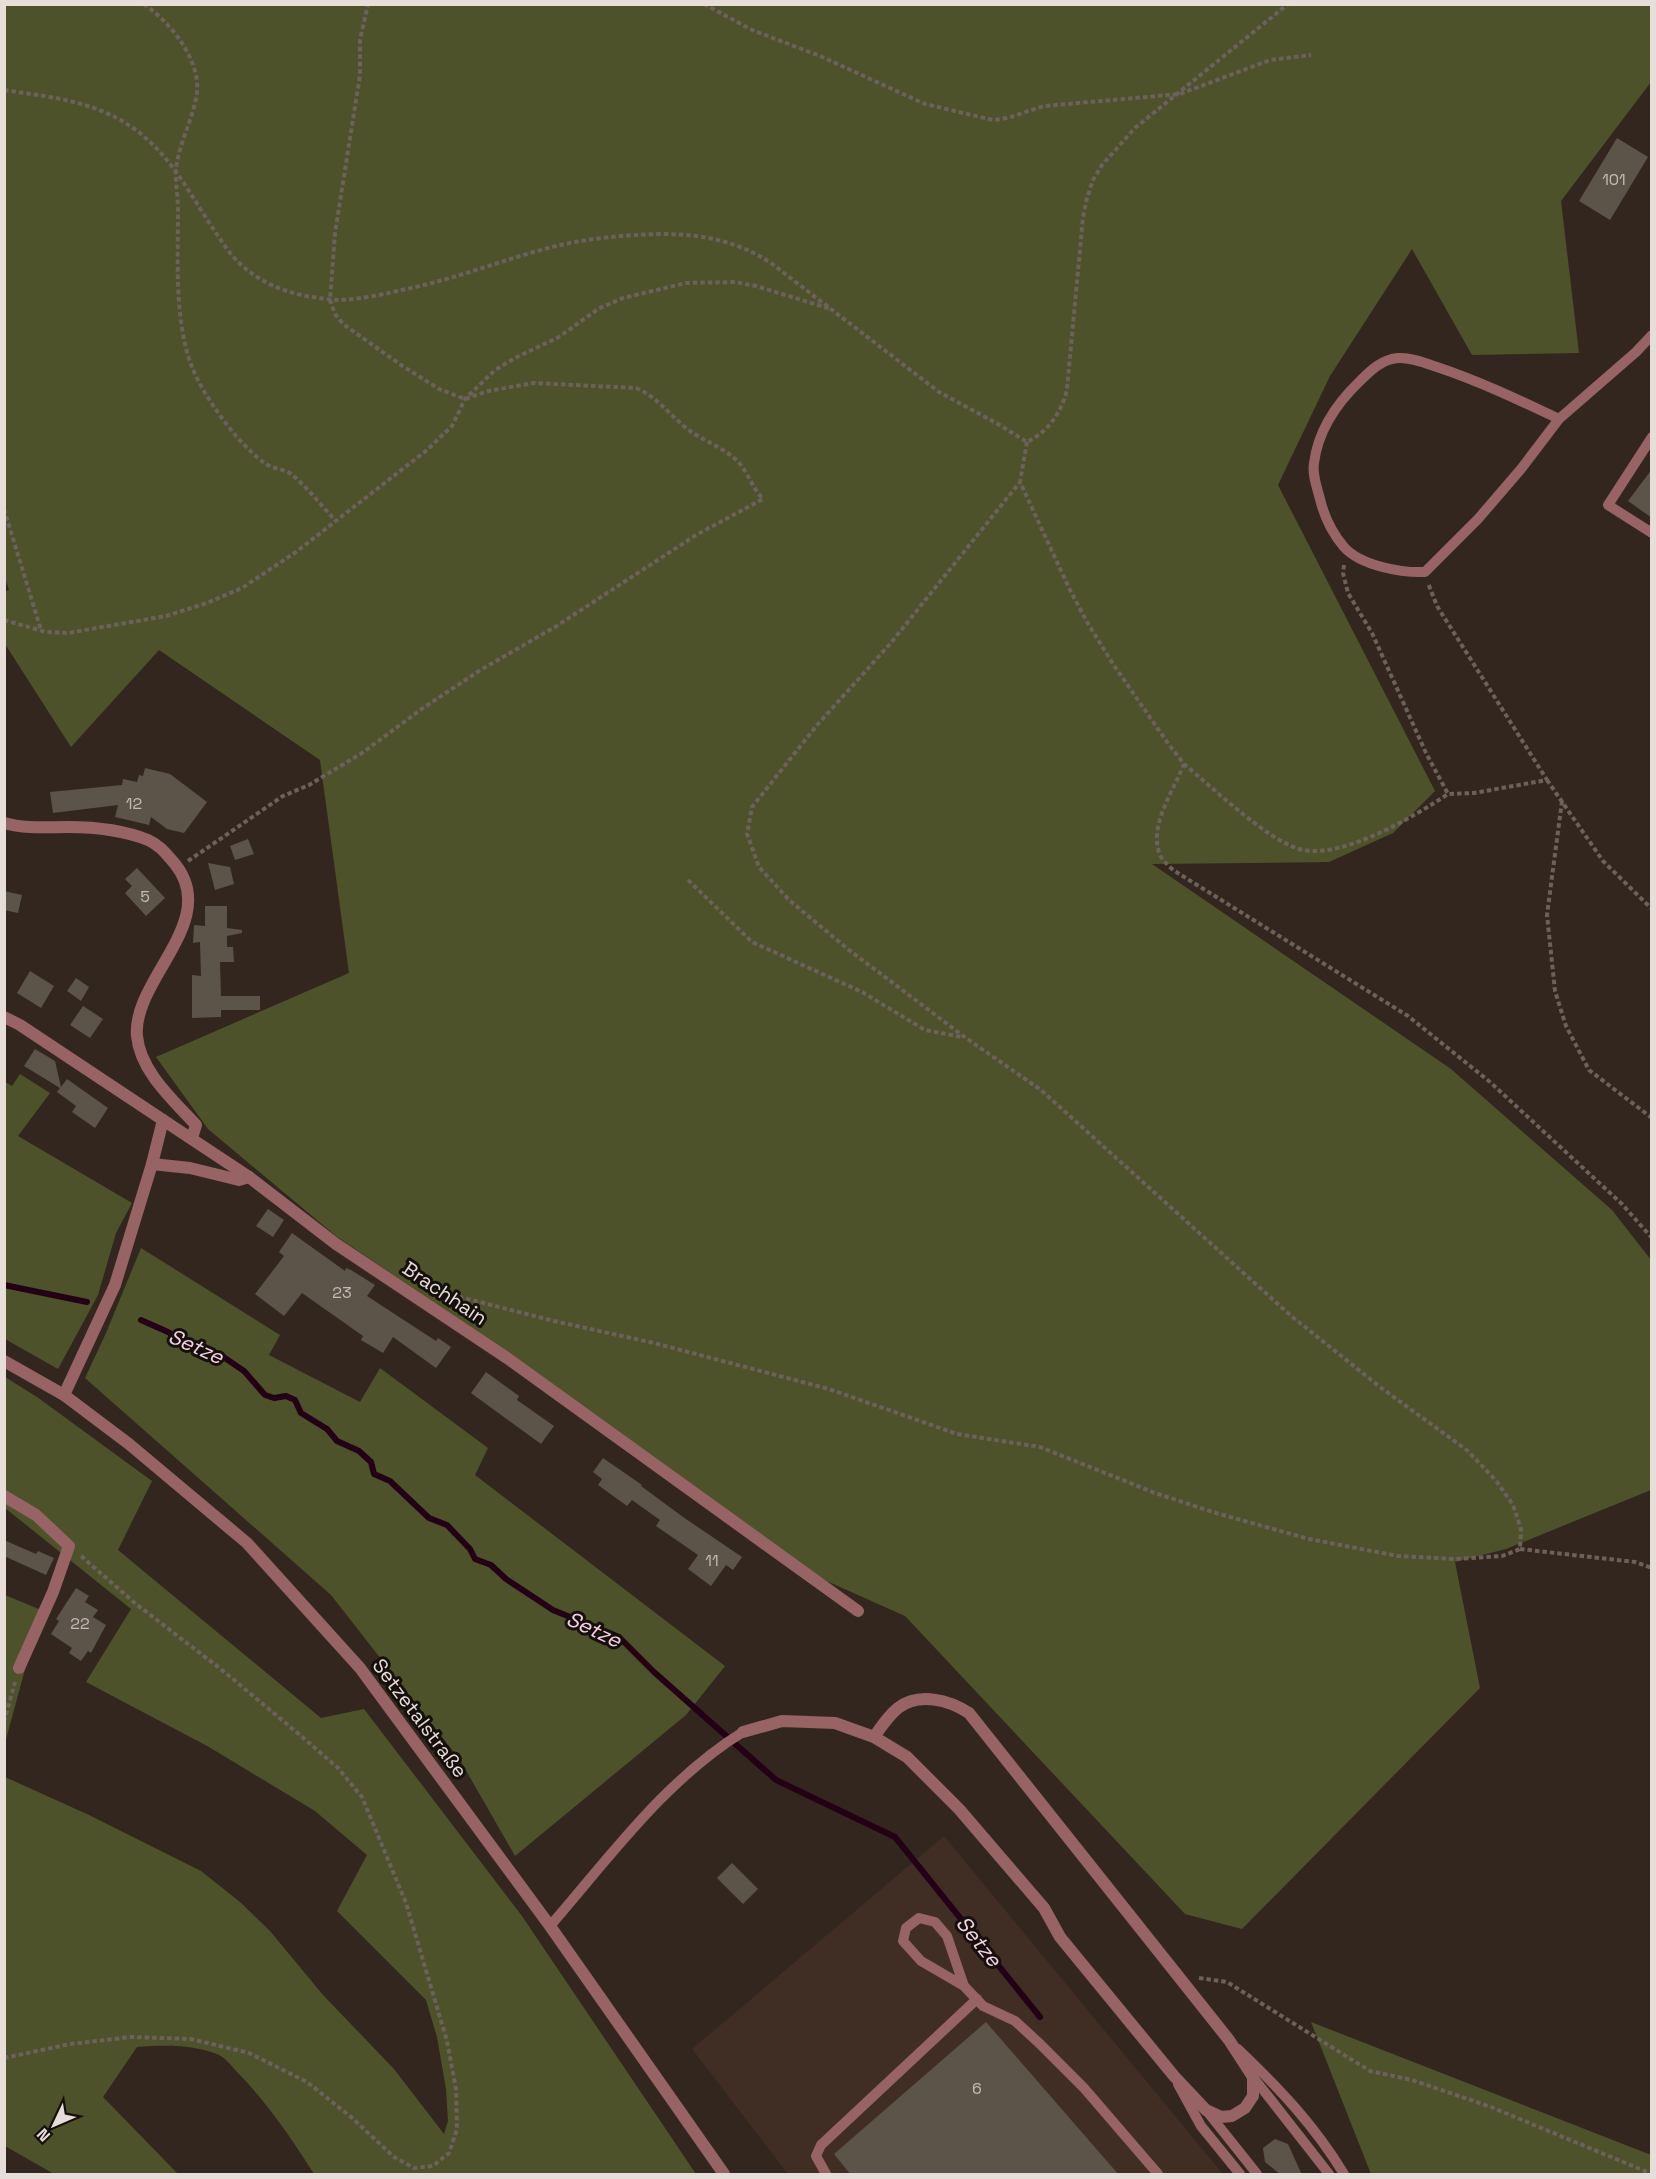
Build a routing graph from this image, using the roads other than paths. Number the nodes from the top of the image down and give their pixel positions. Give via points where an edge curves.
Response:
1 (1652, 335) edge
2 (1559, 419) junction
3 (1652, 437) edge
4 (1652, 533) edge
5 (4, 823) edge
6 (4, 1017) edge
7 (163, 1120) junction
8 (192, 1138) junction
9 (152, 1164) junction
10 (249, 1177) junction
11 (4, 1361) edge
12 (64, 1395) junction
13 (4, 1496) edge
14 (858, 1611) dead end
15 (19, 1668) road end
16 (743, 1732) joint
17 (874, 1737) junction
18 (550, 1926) junction
19 (964, 1986) junction
20 (976, 1999) junction
21 (1229, 2040) junction
22 (1174, 2076) junction
23 (1253, 2078) junction
24 (1206, 2110) junction
25 (724, 2175) edge
26 (826, 2175) edge
27 (1158, 2175) edge
28 (1239, 2175) edge
29 (1257, 2175) edge
30 (1329, 2175) edge
31 (1344, 2175) edge

1 - 2 lane
2 - 2 lane via 1478,519 1425,572 1367,561 1346,549 1333,532 1315,481 1315,456 1323,431 1344,398 1384,361 1398,357 1413,359 1472,378
3 - 4 lane via 1608,506
5 - 8 street via 97,828 135,836 164,850 178,868 189,903 137,1022 137,1038 145,1064 196,1125
6 - 7 street, Brachhain
7 - 8 street, Brachhain
7 - 9 street
8 - 10 street, Brachhain
9 - 10 street via 239,1180
9 - 12 street via 115,1285
10 - 14 street, Brachhain via 336,1244 507,1358
11 - 12 street, Setzetalstraße
12 - 18 street, Setzetalstraße via 247,1543 360,1668
13 - 15 street via 36,1515 69,1546
16 - 17 street via 782,1721 835,1723
16 - 18 lane via 721,1745 663,1795
17 - 21 street via 900,1706 922,1698 955,1704 969,1713
17 - 22 street via 907,1757 959,1809 1044,1908 1060,1936
18 - 25 street, Setzetalstraße
19 - 19 lane via 947,1936 935,1922 919,1918 906,1928 903,1941 921,1960
19 - 20 lane
20 - 26 lane via 821,2145 816,2156
20 - 27 lane via 1015,2021 1039,2043 1084,2088
21 - 23 street
21 - 31 lane via 1282,2090 1326,2144
22 - 24 street
22 - 28 lane via 1201,2126
23 - 24 street via 1253,2096 1245,2108 1221,2117
23 - 30 lane
24 - 29 lane

